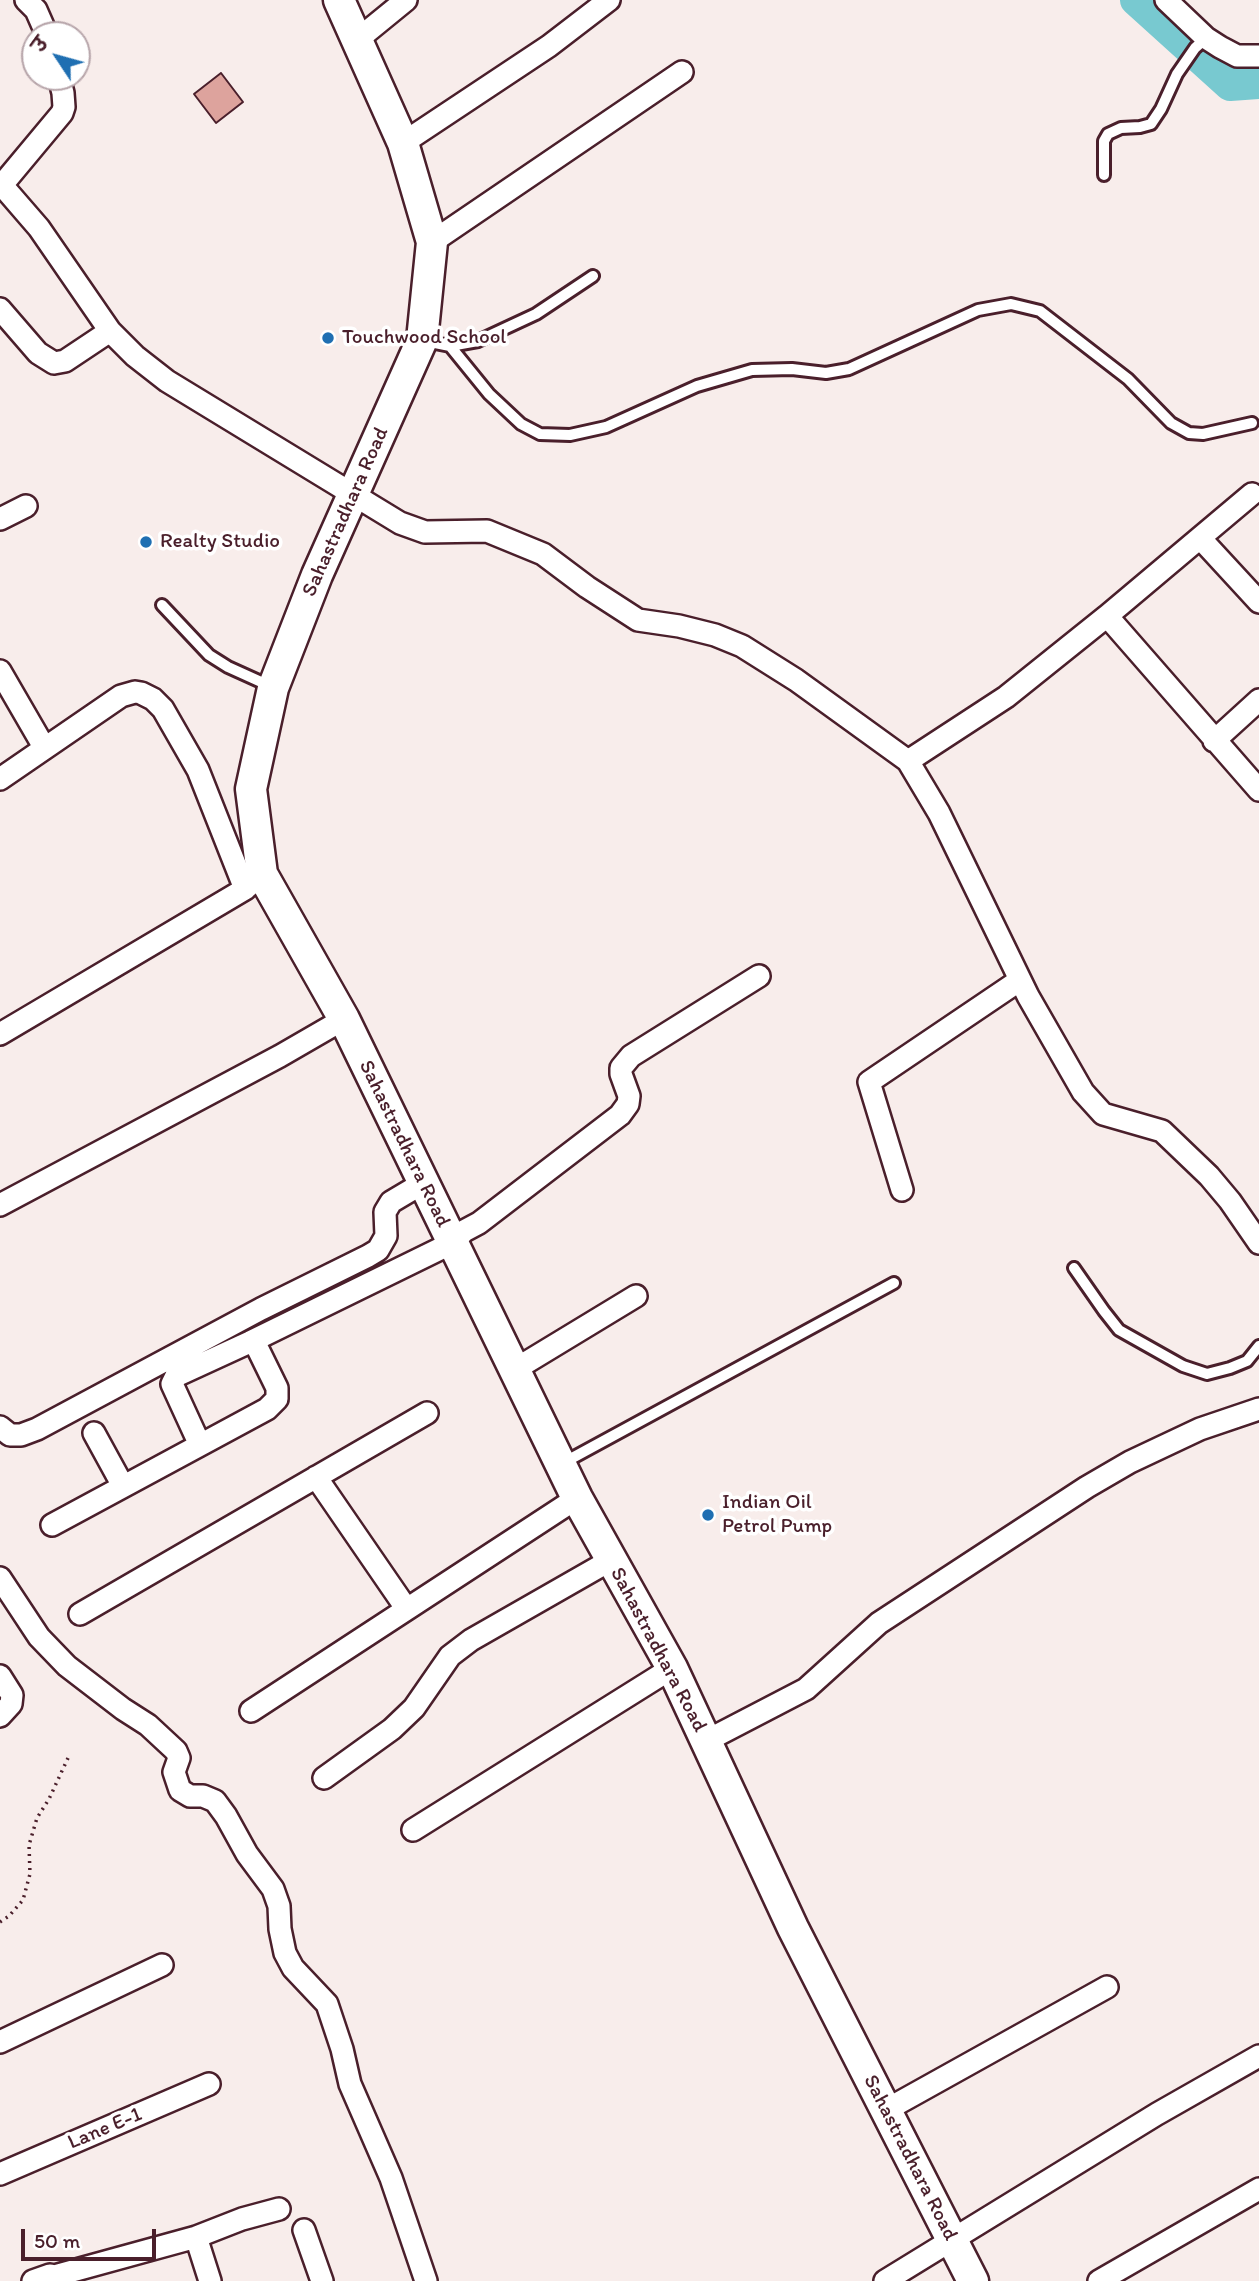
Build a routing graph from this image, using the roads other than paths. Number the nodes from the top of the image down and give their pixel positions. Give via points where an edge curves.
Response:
1 (26, 0) edge
2 (339, 0) edge
3 (406, 0) edge
4 (609, 0) edge
5 (1166, 0) edge
6 (41, 21) edge
7 (357, 40) junction
8 (1200, 43) junction
9 (1258, 50) edge
10 (682, 72) dead end
11 (62, 91) edge
12 (403, 143) junction
13 (1104, 174) dead end
14 (1, 184) edge
15 (432, 242) junction
16 (593, 276) dead end
17 (0, 309) edge
18 (110, 331) junction
19 (436, 343) junction
20 (1252, 423) dead end
21 (1252, 494) dead end
22 (354, 496) junction
23 (26, 506) dead end
24 (0, 519) edge
25 (1201, 539) junction
26 (1259, 602) edge
27 (162, 605) dead end
28 (1107, 616) junction
29 (0, 671) edge
30 (273, 688) junction
31 (1259, 701) edge
32 (1214, 741) junction
33 (44, 747) junction
34 (908, 761) junction
35 (0, 779) edge
36 (1259, 790) edge
37 (253, 881) junction
38 (759, 976) dead end
39 (1020, 980) junction
40 (344, 1019) junction
41 (0, 1034) edge
42 (423, 1183) junction
43 (902, 1189) dead end
44 (0, 1205) edge
45 (452, 1243) junction
46 (1259, 1244) edge
47 (1074, 1268) dead end
48 (894, 1283) dead end
49 (636, 1296) dead end
50 (254, 1340) junction
51 (1259, 1346) edge
52 (514, 1370) junction
53 (1259, 1409) edge
54 (428, 1413) dead end
55 (0, 1427) edge
56 (94, 1433) dead end
57 (200, 1445) junction
58 (560, 1465) junction
59 (316, 1477) junction
60 (123, 1486) junction
61 (577, 1497) junction
62 (52, 1525) dead end
63 (611, 1560) junction
64 (0, 1578) edge
65 (406, 1608) junction
66 (80, 1614) dead end
67 (672, 1668) junction
68 (0, 1676) edge
69 (251, 1711) dead end
70 (0, 1716) edge
71 (706, 1741) junction
72 (324, 1778) dead end
73 (413, 1830) dead end
74 (162, 1965) dead end
75 (1107, 1987) dead end
76 (0, 2042) edge
77 (1259, 2056) edge
78 (209, 2084) dead end
79 (886, 2110) junction
80 (0, 2174) edge
81 (1259, 2189) edge
82 (279, 2209) dead end
83 (304, 2230) dead end
84 (196, 2237) junction
85 (952, 2239) junction
86 (48, 2279) edge
87 (210, 2281) edge
88 (322, 2281) edge
89 (426, 2281) edge
90 (885, 2281) edge
91 (973, 2281) edge
92 (1099, 2281) edge

1 - 6 street
2 - 7 main road, Sahastradhara Road
3 - 7 street
4 - 12 street via 549,46
5 - 8 street
7 - 12 main road, Sahastradhara Road
8 - 9 street via 1237,56
8 - 13 lane via 1177,74 1151,124 1108,134
10 - 15 street
11 - 14 street via 62,113
12 - 15 main road, Sahastradhara Road
14 - 18 street via 39,228
15 - 19 main road, Sahastradhara Road
16 - 19 lane via 536,313 478,341
17 - 18 street via 38,353 54,363 65,361
18 - 22 street via 167,381
19 - 20 lane via 521,424 540,434 570,435 606,427 696,386 752,370 826,373 849,369 978,310 1011,304 1040,311 1128,379 1171,423 1189,433
19 - 22 main road, Sahastradhara Road
21 - 25 street
22 - 30 main road, Sahastradhara Road
22 - 34 street via 425,532 488,531 543,554 638,620 715,635 742,646
23 - 24 street
25 - 26 street
25 - 28 street
27 - 30 lane via 209,655
28 - 32 street
28 - 34 street via 1006,697
29 - 33 street
30 - 37 main road, Sahastradhara Road via 251,789
31 - 32 street
32 - 36 street
33 - 35 street
33 - 37 street via 121,696 135,692 153,699 198,770
34 - 39 street via 939,813
37 - 40 main road, Sahastradhara Road
37 - 41 street
38 - 45 street via 631,1056 621,1068 629,1096 621,1115
39 - 43 street via 869,1082
39 - 46 street via 1083,1092 1103,1114 1162,1131 1230,1200
40 - 42 main road, Sahastradhara Road
40 - 44 street
42 - 45 main road, Sahastradhara Road
42 - 55 street via 391,1202 386,1236 368,1256 37,1429 10,1435
45 - 50 street
45 - 52 main road, Sahastradhara Road
47 - 51 lane via 1119,1330 1183,1366 1207,1374 1230,1368 1247,1360
48 - 58 lane
49 - 52 street
50 - 57 street via 277,1388 277,1399
50 - 57 street via 178,1374 173,1381
52 - 58 main road, Sahastradhara Road
53 - 71 street via 1189,1435 1087,1487 879,1623 806,1689
54 - 59 street
56 - 60 street
57 - 60 street
58 - 61 main road, Sahastradhara Road
59 - 65 street
59 - 66 street
60 - 62 street
61 - 63 main road, Sahastradhara Road
61 - 65 street
63 - 67 main road, Sahastradhara Road
63 - 72 street via 471,1640 450,1656 405,1717
64 - 89 street via 39,1637 67,1666 176,1751 179,1758 174,1772 180,1790 215,1801 273,1889 285,1953 327,2004 350,2084 391,2178
65 - 69 street
67 - 71 main road, Sahastradhara Road
67 - 73 street
68 - 70 street via 12,1695 11,1704
71 - 79 main road, Sahastradhara Road via 793,1928
74 - 76 street
75 - 79 street
77 - 85 street
78 - 80 street, Lane E-1
79 - 85 main road, Sahastradhara Road
81 - 92 street
82 - 84 street
83 - 88 street
84 - 86 street
84 - 87 street
85 - 90 street
85 - 91 main road, Sahastradhara Road

